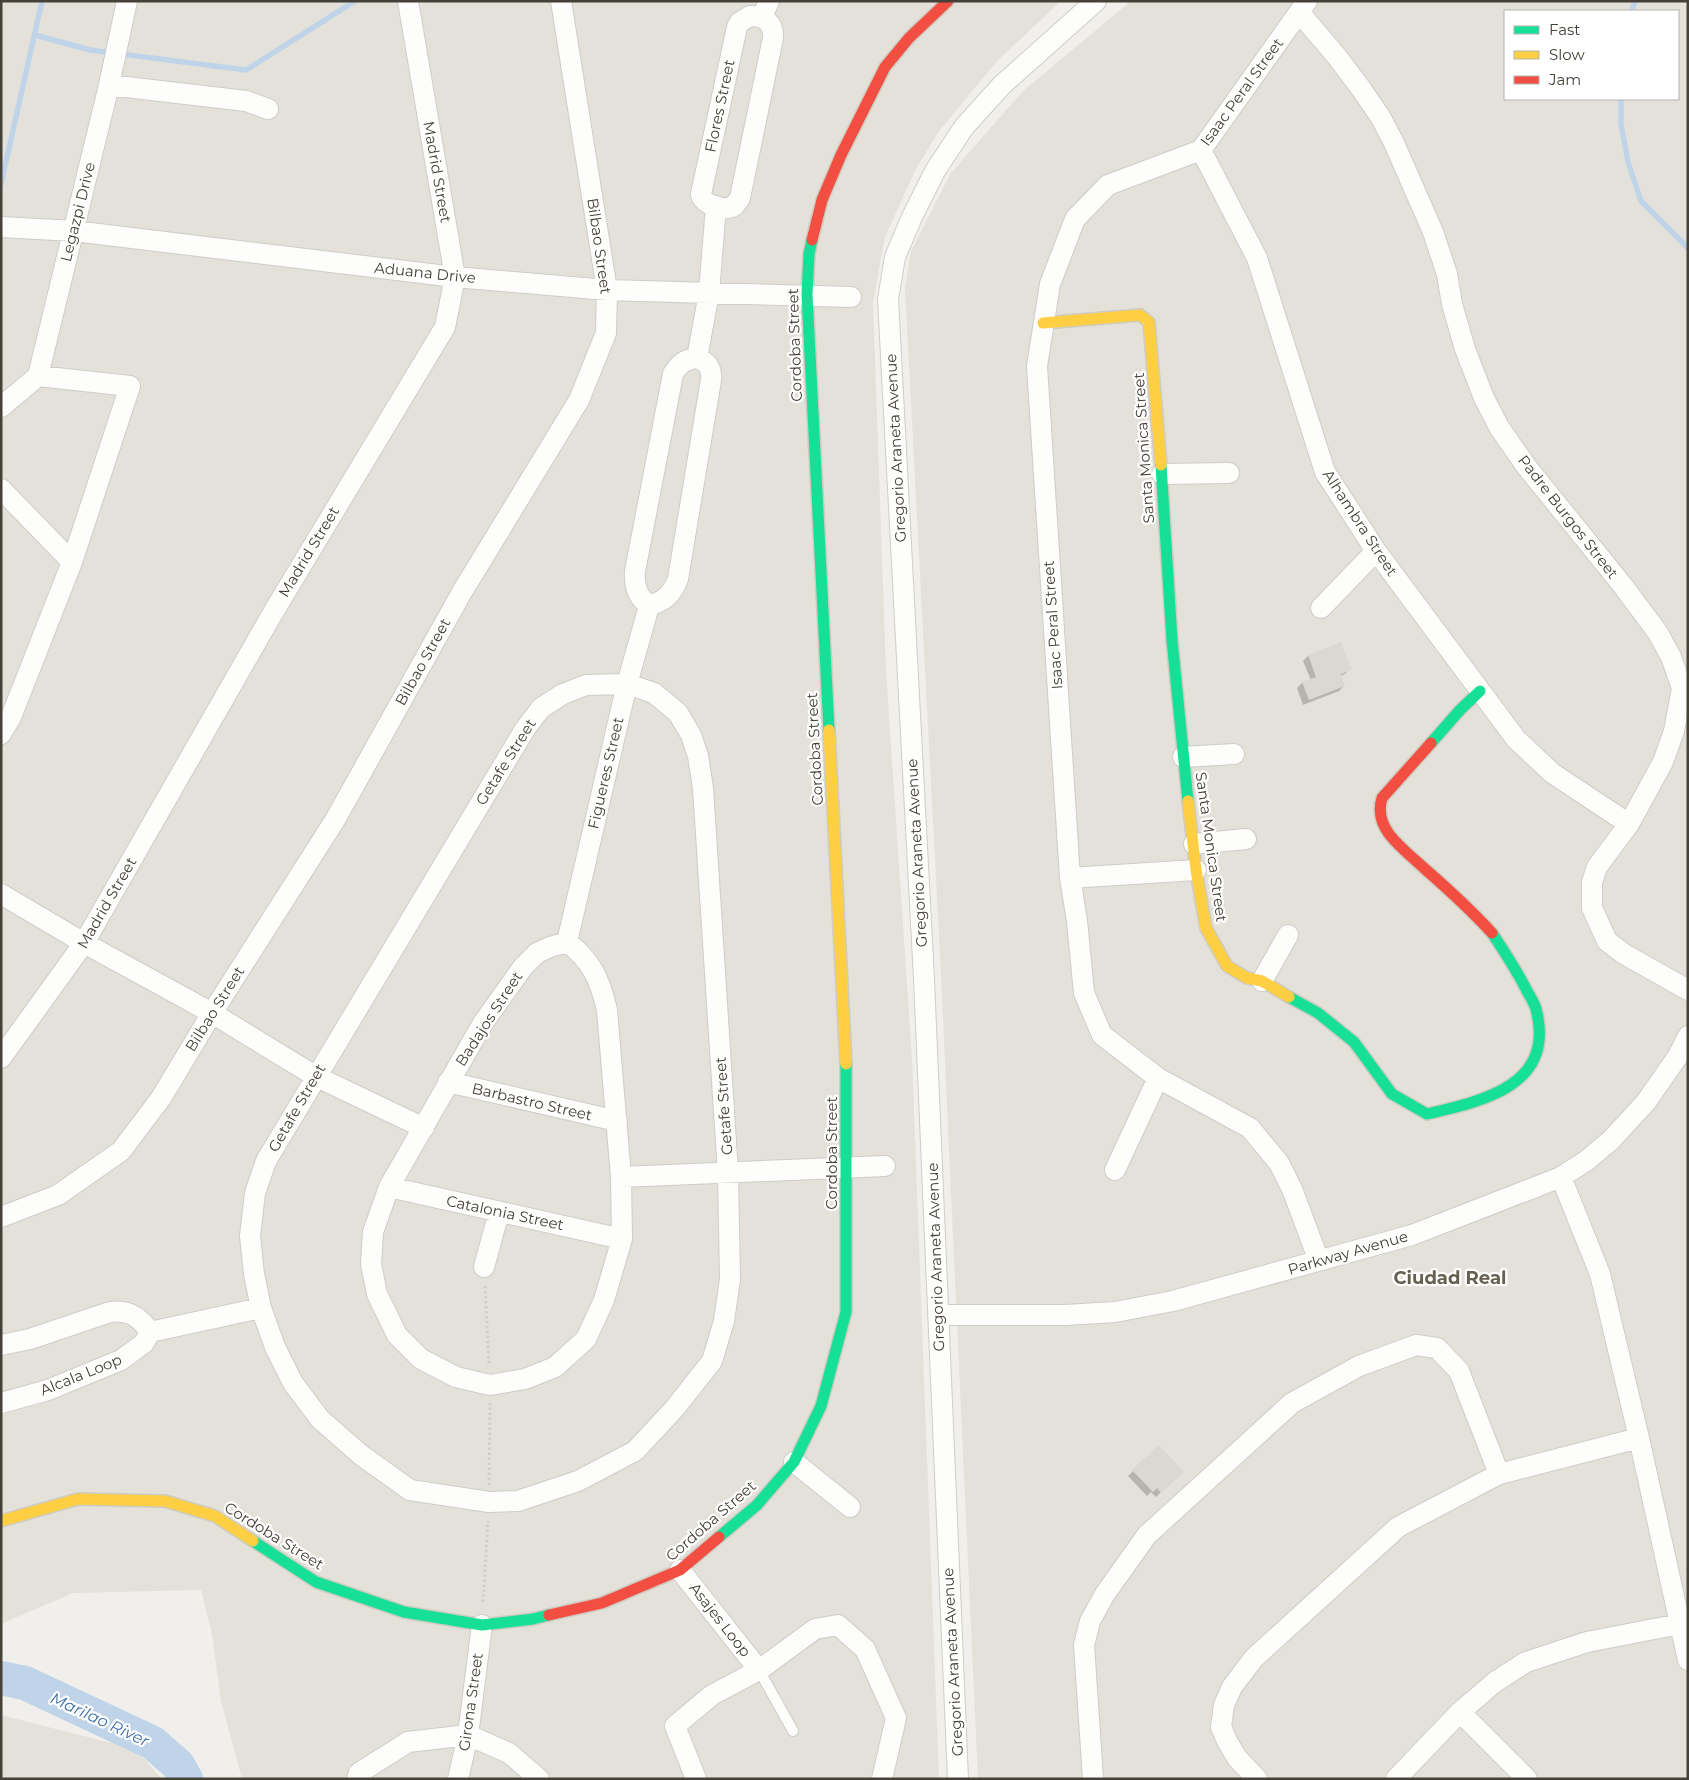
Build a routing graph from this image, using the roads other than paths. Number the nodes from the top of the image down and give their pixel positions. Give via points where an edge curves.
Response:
1 (127, 1) edge
2 (408, 1) edge
3 (561, 1) edge
4 (948, 1) edge
5 (1096, 1) edge
6 (1303, 6) edge
7 (766, 9) edge
8 (109, 85) junction
9 (268, 109) dead end
10 (1201, 150) junction
11 (716, 206) junction
12 (1, 227) edge
13 (74, 231) junction
14 (455, 277) junction
15 (607, 290) junction
16 (709, 293) junction
17 (807, 295) junction
18 (850, 297) dead end
19 (1043, 323) junction
20 (697, 358) junction
21 (38, 376) junction
22 (1, 407) edge
23 (1229, 473) dead end
24 (1162, 474) junction
25 (1, 489) edge
26 (1376, 551) junction
27 (72, 562) junction
28 (649, 606) junction
29 (1321, 608) dead end
30 (627, 684) junction
31 (1480, 692) junction
32 (6, 712) edge
33 (1, 734) edge
34 (1234, 754) dead end
35 (1183, 758) junction
36 (1629, 824) junction
37 (1246, 839) dead end
38 (1194, 844) junction
39 (1196, 870) junction
40 (1070, 878) junction
41 (1, 894) edge
42 (1288, 935) dead end
43 (567, 942) junction
44 (84, 943) junction
45 (1262, 981) junction
46 (1688, 990) edge
47 (212, 1013) junction
48 (1688, 1036) edge
49 (1, 1058) edge
50 (315, 1076) junction
51 (1158, 1078) junction
52 (448, 1082) junction
53 (617, 1121) junction
54 (424, 1128) junction
55 (885, 1166) dead end
56 (847, 1168) junction
57 (1114, 1170) dead end
58 (728, 1173) junction
59 (621, 1177) junction
60 (1561, 1177) junction
61 (389, 1188) junction
62 (499, 1212) junction
63 (1, 1217) edge
64 (622, 1239) junction
65 (1319, 1261) junction
66 (484, 1267) road end
67 (261, 1308) junction
68 (938, 1315) junction
69 (150, 1332) junction
70 (1, 1346) edge
71 (1, 1403) edge
72 (1638, 1438) junction
73 (794, 1462) junction
74 (1499, 1474) junction
75 (850, 1507) dead end
76 (1, 1521) edge
77 (680, 1570) junction
78 (1680, 1624) junction
79 (482, 1625) junction
80 (1688, 1660) edge
81 (759, 1670) junction
82 (1460, 1712) junction
83 (793, 1731) dead end
84 (468, 1735) junction
85 (357, 1779) edge
86 (458, 1779) edge
87 (539, 1779) edge
88 (696, 1779) edge
89 (882, 1779) edge
90 (958, 1779) edge
91 (1093, 1779) edge
92 (1258, 1779) edge
93 (1396, 1779) edge
94 (1527, 1779) edge

1 - 8 street, Legazpi Drive
2 - 14 street, Madrid Street
3 - 15 street, Bilbao Street
4 - 17 street, Cordoba Street via 909,38 885,67 841,155 822,200 809,254
5 - 68 street, Gregorio Araneta Avenue via 1002,85 964,128 934,171 912,216 895,257 888,299 924,979
6 - 10 street, Isaac Peral Street
6 - 36 street, Padre Burgos Street via 1382,118 1394,143 1433,232 1465,349 1499,427 1526,466 1658,632 1671,657 1682,688 1674,731 1663,762
7 - 11 street, Flores Street via 773,38 740,198 730,208
7 - 11 street, Flores Street via 745,18 737,27 701,194 703,200
8 - 9 street via 246,101
8 - 13 street, Legazpi Drive
10 - 19 street, Isaac Peral Street via 1108,185 1075,219 1050,284
10 - 26 street, Alhambra Street via 1257,258 1324,472
11 - 16 street
12 - 13 street, Aduana Drive
13 - 14 street, Aduana Drive
13 - 21 street, Legazpi Drive
14 - 15 street, Aduana Drive
14 - 44 street, Madrid Street via 445,327 274,611
15 - 16 street, Aduana Drive
15 - 47 street, Bilbao Street via 606,333 579,400 462,592 335,820
16 - 17 street, Aduana Drive
16 - 20 street
17 - 18 street, Aduana Drive
17 - 56 street, Cordoba Street via 846,1086
19 - 24 street, Santa Monica Street via 1140,316 1149,322
19 - 40 street, Isaac Peral Street via 1037,366
20 - 28 street via 683,362 673,374 635,571 637,593
20 - 28 street via 710,366 712,380 678,579 667,598
21 - 22 street
21 - 27 street via 130,386
23 - 24 street
24 - 35 street, Santa Monica Street
25 - 27 street
26 - 29 street
26 - 31 street, Alhambra Street
27 - 32 street
28 - 30 street, Figueres Street
30 - 43 street, Figueres Street
30 - 50 street, Getafe Street via 586,685 540,708
30 - 58 street, Getafe Street via 654,693 678,713 691,734 698,756 704,788
31 - 36 street, Alhambra Street via 1516,739 1552,773
31 - 45 street, Santa Monica Street via 1382,798 1379,808 1382,821 1395,841 1492,932 1515,968 1536,1008 1540,1039 1534,1062 1512,1086 1471,1104 1427,1114 1392,1094 1354,1042 1327,1020
32 - 33 street
34 - 35 street
35 - 38 street, Santa Monica Street
36 - 46 street, Padre Burgos Street via 1597,867 1592,882 1592,908 1607,941
37 - 38 street
38 - 39 street, Santa Monica Street
39 - 40 street
39 - 45 street, Santa Monica Street via 1206,928 1217,951 1227,966 1247,978
40 - 51 street, Isaac Peral Street via 1084,993 1102,1035
41 - 44 street
42 - 45 street
43 - 52 street, Badajos Street via 537,953 523,967 483,1023
43 - 53 street, Badajos Street via 585,958 601,987 607,1010
44 - 47 street
44 - 49 street, Madrid Street
47 - 50 street
47 - 63 street, Bilbao Street via 161,1098 121,1151 58,1195
48 - 60 street, Parkway Avenue via 1646,1102 1600,1151
50 - 54 street
50 - 67 street, Getafe Street via 266,1161 255,1193 250,1236
51 - 57 street
51 - 65 street, Isaac Peral Street via 1250,1128 1279,1163
52 - 53 street, Barbastro Street
52 - 54 street, Badajos Street
53 - 59 street, Badajos Street
54 - 61 street, Badajos Street
55 - 56 street
56 - 58 street
56 - 73 street, Cordoba Street via 846,1312 821,1406
58 - 59 street
58 - 67 street, Getafe Street via 730,1279 724,1321 712,1361 636,1451 578,1481 518,1501 489,1502 410,1490 361,1455 320,1419 292,1382
59 - 64 street, Badajos Street
60 - 65 street, Parkway Avenue via 1412,1235
60 - 72 street via 1600,1274
61 - 62 street, Catalonia Street
61 - 64 street, Badajos Street via 373,1232 371,1264 377,1294 397,1335 421,1359 456,1377 490,1385 525,1379 555,1367 586,1339 604,1300
62 - 64 street, Catalonia Street
62 - 66 street
65 - 68 street, Parkway Avenue via 1173,1301 1115,1312 1065,1316
67 - 69 street
68 - 90 street, Gregorio Araneta Avenue
69 - 70 street via 143,1322 121,1310 30,1340
69 - 71 street, Alcala Loop via 144,1343 121,1360 48,1390
72 - 74 street
72 - 78 street
73 - 75 street
73 - 77 street, Cordoba Street via 757,1505
74 - 91 street via 1459,1371 1437,1348 1416,1345 1367,1363 1292,1403 1147,1535 1090,1621 1084,1645
74 - 92 street via 1398,1527 1254,1658 1232,1687 1224,1705 1222,1727 1237,1758
76 - 79 street, Cordoba Street via 78,1499 165,1501 214,1516 316,1582 404,1612
77 - 79 street, Cordoba Street via 602,1603 533,1620
77 - 81 street, Asajes Loop
78 - 80 street
78 - 82 street via 1587,1642 1526,1662 1495,1682
79 - 84 street, Girona Street
81 - 83 lane
81 - 88 street, Asajes Loop via 712,1694 675,1726
81 - 89 street, Asajes Loop via 815,1629 838,1624 865,1649 896,1718
82 - 93 street
82 - 94 street
84 - 85 street via 408,1742 359,1774
84 - 86 street, Girona Street
84 - 87 street via 509,1753

